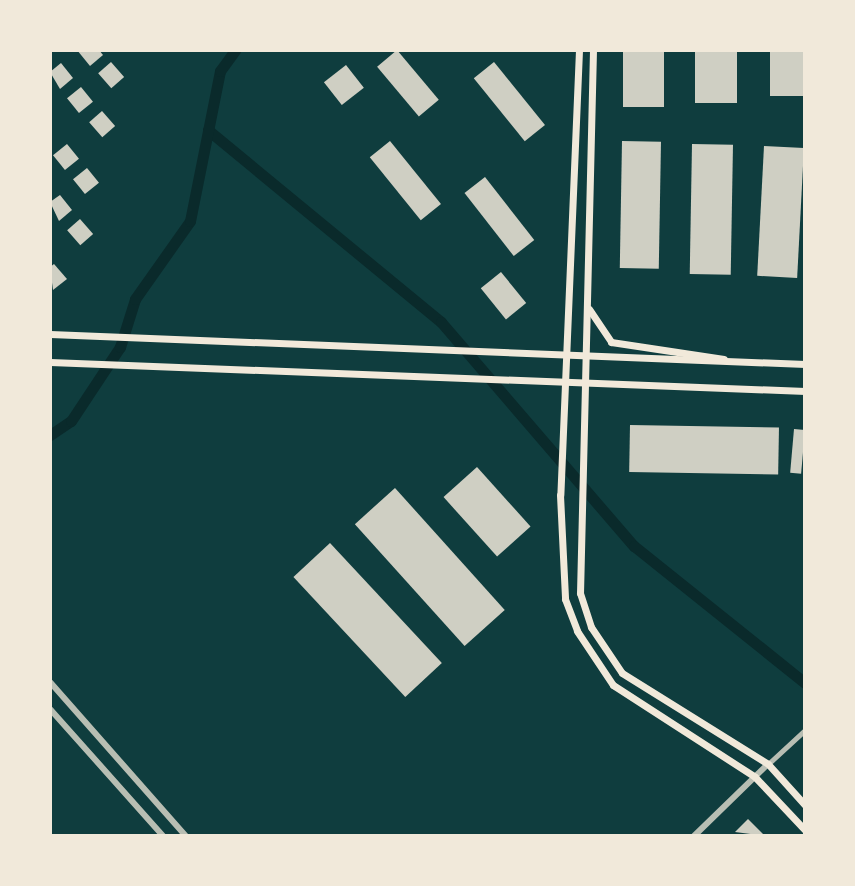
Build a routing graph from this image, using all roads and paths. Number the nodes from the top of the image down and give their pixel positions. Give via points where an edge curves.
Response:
1 (579, 50) edge
2 (593, 50) edge
3 (587, 305) junction
4 (50, 334) edge
5 (568, 354) junction
6 (586, 355) junction
7 (730, 361) junction
8 (50, 362) edge
9 (805, 364) edge
10 (567, 382) junction
11 (585, 382) junction
12 (805, 391) edge
13 (50, 682) edge
14 (50, 709) edge
15 (805, 730) edge
16 (768, 764) junction
17 (755, 777) junction
18 (805, 805) edge
19 (805, 830) edge
20 (163, 836) edge
21 (186, 836) edge
22 (694, 836) edge

1 - 5 main road
2 - 3 main road
3 - 6 main road
3 - 7 main road via 611,342 702,350
4 - 5 main road
5 - 6 main road
5 - 10 main road
6 - 7 main road
6 - 11 main road
7 - 9 main road
8 - 10 main road
10 - 11 main road
10 - 17 main road via 560,495 565,599 591,656 613,685
11 - 12 main road
11 - 16 main road via 580,593 603,650 644,689
13 - 21 street
14 - 20 street
15 - 16 street
16 - 17 street
16 - 18 main road
17 - 19 main road
17 - 22 street

